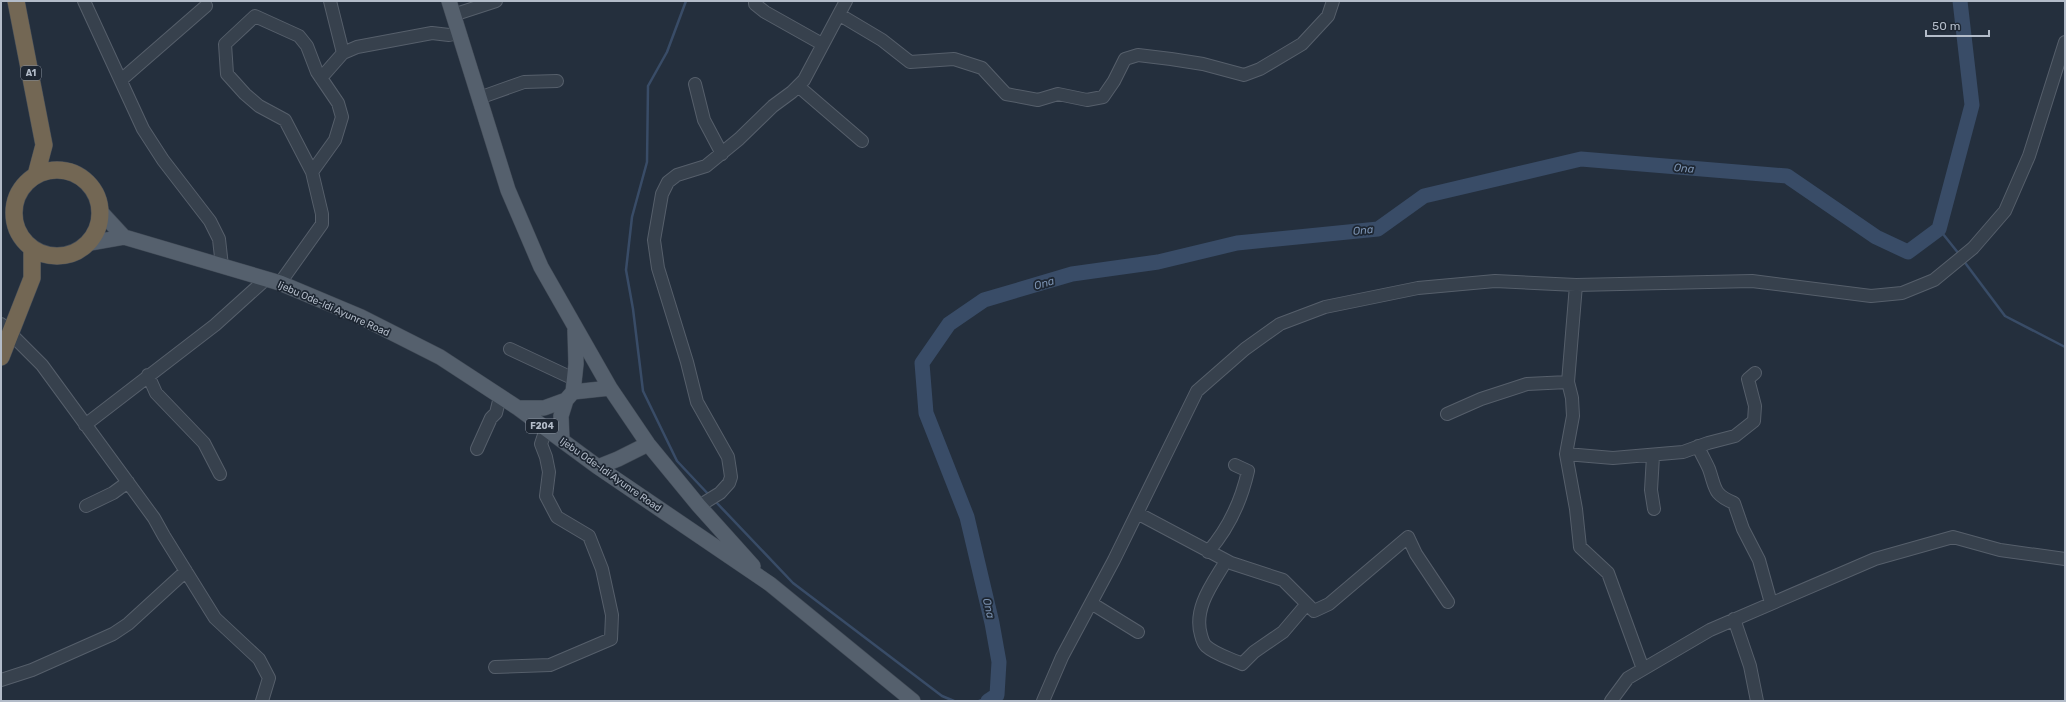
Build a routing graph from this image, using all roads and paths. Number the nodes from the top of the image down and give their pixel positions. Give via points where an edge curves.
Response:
1 (16, 1) edge
2 (84, 1) edge
3 (330, 1) edge
4 (496, 1) edge
5 (755, 1) edge
6 (846, 1) edge
7 (1333, 1) edge
8 (206, 6) dead end
9 (451, 8) edge
10 (840, 15) junction
11 (459, 33) junction
12 (2065, 42) edge
13 (822, 44) junction
14 (343, 52) junction
15 (321, 78) junction
16 (121, 80) junction
17 (557, 81) dead end
18 (695, 84) dead end
19 (798, 86) junction
20 (479, 98) junction
21 (862, 141) dead end
22 (44, 145) junction
23 (722, 154) junction
24 (67, 171) junction
25 (312, 172) junction
26 (36, 175) junction
27 (100, 211) junction
28 (124, 237) junction
29 (90, 243) junction
30 (32, 248) junction
31 (54, 256) junction
32 (222, 266) junction
33 (32, 278) junction
34 (273, 281) junction
35 (1576, 285) junction
36 (574, 323) junction
37 (6, 328) edge
38 (510, 349) dead end
39 (1, 357) edge
40 (1754, 373) dead end
41 (148, 376) junction
42 (1568, 382) junction
43 (610, 388) junction
44 (571, 390) junction
45 (500, 396) junction
46 (518, 408) junction
47 (1447, 414) dead end
48 (84, 425) junction
49 (546, 429) junction
50 (562, 440) junction
51 (648, 444) junction
52 (1698, 446) junction
53 (476, 449) dead end
54 (1566, 454) junction
55 (1653, 456) junction
56 (1235, 465) dead end
57 (598, 467) junction
58 (220, 474) dead end
59 (128, 482) junction
60 (704, 503) junction
61 (86, 506) dead end
62 (1654, 509) dead end
63 (1137, 513) junction
64 (1208, 552) junction
65 (2065, 559) edge
66 (1226, 561) junction
67 (186, 571) junction
68 (770, 584) junction
69 (1091, 602) junction
70 (1448, 602) dead end
71 (1771, 603) junction
72 (1306, 605) junction
73 (1734, 619) junction
74 (1138, 632) dead end
75 (495, 667) dead end
76 (1643, 669) junction
77 (1, 680) edge
78 (262, 701) edge
79 (913, 701) edge
80 (1043, 701) edge
81 (1611, 701) edge
82 (1757, 701) edge

1 - 22 highway, A1
2 - 16 street
3 - 14 street
4 - 9 street
5 - 13 street via 755,4 765,12
6 - 10 street
7 - 10 street via 1328,16 1302,44 1260,69 1244,75 1203,64 1138,56 1125,59 1103,97 1087,100 1058,94 1038,100 1006,94 982,68 954,59 910,62 882,40
8 - 16 street
9 - 11 main road
10 - 13 street
11 - 14 street via 432,33 400,38
11 - 20 main road
12 - 35 street via 2029,156 2005,211 1973,248 1934,280 1902,293 1870,296 1752,282
13 - 19 street via 804,80
14 - 15 street
15 - 25 street via 338,103 342,117 335,140
15 - 25 street via 307,46 299,36 255,16 225,44 226,74 259,106 285,120
16 - 32 street via 143,129 162,160 210,221 219,239
17 - 20 street via 524,82
18 - 23 street via 704,120
19 - 21 street
19 - 23 street
20 - 36 main road via 511,197 542,267
22 - 24 highway
22 - 26 highway, A1
23 - 60 street via 706,166 677,175 668,182 662,194 654,240 658,268 697,402 728,457 731,477 729,483 720,493
24 - 26 highway via 51,170
24 - 27 highway via 88,183 96,196
25 - 34 street via 322,224
26 - 30 highway via 19,191 14,206 17,230
27 - 28 main road
27 - 29 highway via 98,227
28 - 29 main road, F204
28 - 32 main road, Ijebu Ode-Idi Ayunre Road / F204
29 - 31 highway via 70,254
30 - 31 highway
30 - 33 highway
31 - 33 highway
32 - 34 main road, Ijebu Ode-Idi Ayunre Road / F204
33 - 37 highway
34 - 41 street
34 - 45 main road, Ijebu Ode-Idi Ayunre Road / F204 via 361,318 440,357
35 - 42 street
35 - 63 street via 1495,281 1418,288 1325,307 1280,324 1245,349 1197,391
36 - 43 main road
36 - 44 main road via 577,346
37 - 39 highway
37 - 48 street via 42,365
38 - 44 street
40 - 52 street via 1748,379 1755,406 1754,421 1735,436
41 - 48 street
41 - 58 street via 156,393 204,443
42 - 47 street via 1527,384 1481,399
42 - 54 street via 1574,416
43 - 44 main road
43 - 51 main road
44 - 46 main road via 544,408
44 - 50 main road via 561,416
45 - 46 main road, Ijebu Ode-Idi Ayunre Road / F204
45 - 53 street via 496,412
46 - 49 main road, Ijebu Ode-Idi Ayunre Road / F204
48 - 59 street
49 - 50 main road, Ijebu Ode-Idi Ayunre Road / F204
49 - 75 street via 541,444 549,472 546,496 557,516 589,536 602,569 612,615 610,639 550,665
50 - 57 main road, Ijebu Ode-Idi Ayunre Road / F204
51 - 57 main road
51 - 60 main road
52 - 55 street via 1683,452
52 - 71 street via 1709,469 1713,488 1721,497 1734,503 1743,529 1759,560
54 - 55 street via 1613,458
54 - 76 street via 1580,547 1608,573
55 - 62 street via 1651,490
56 - 64 street via 1248,471 1245,486 1236,512
57 - 68 main road, Ijebu Ode-Idi Ayunre Road / F204
59 - 61 street via 113,493
59 - 67 street via 154,518
60 - 68 main road
63 - 64 street
63 - 69 street
64 - 66 street
65 - 71 street via 2000,550 1953,536 1875,559
66 - 72 street via 1283,580
66 - 72 street via 1206,594 1198,625 1204,644 1214,652 1242,664 1254,652 1283,632
67 - 77 street via 128,624 113,634 32,670
67 - 78 street via 215,618 259,659 268,673 269,678
68 - 79 main road, Ijebu Ode-Idi Ayunre Road / F204
69 - 74 street
69 - 80 street via 1062,657
70 - 72 street via 1416,554 1408,537 1329,604 1314,611
71 - 73 street
73 - 76 street
73 - 82 street via 1750,666
76 - 81 street via 1628,678

